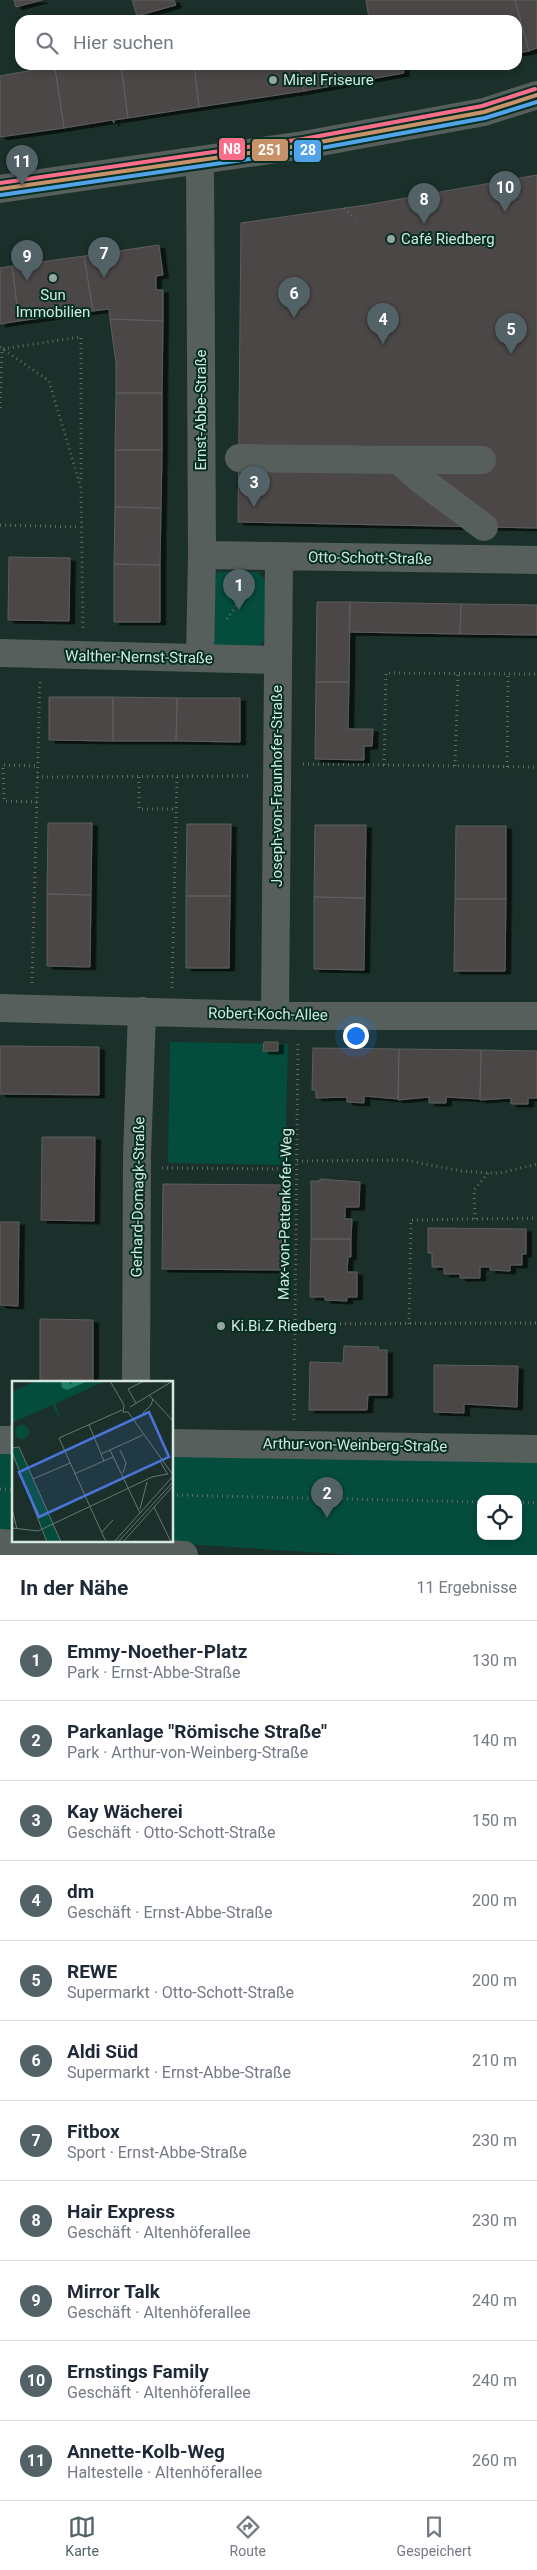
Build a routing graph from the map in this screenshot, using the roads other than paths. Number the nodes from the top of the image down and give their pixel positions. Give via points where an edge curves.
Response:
1 (537, 95) edge
2 (484, 112) junction
3 (537, 113) edge
4 (200, 161) junction
5 (0, 189) edge
6 (239, 458) dead end
7 (398, 460) junction
8 (482, 460) dead end
9 (484, 527) dead end
10 (202, 555) junction
11 (274, 557) junction
12 (537, 560) edge
13 (0, 653) edge
14 (200, 658) junction
15 (278, 660) junction
16 (0, 1008) edge
17 (142, 1011) junction
18 (287, 1016) junction
19 (537, 1016) edge
20 (136, 1381) edge
21 (174, 1443) edge
22 (537, 1449) edge
23 (0, 1543) edge
24 (184, 1555) edge

1 - 2 street
2 - 3 street
2 - 4 street
4 - 5 street
4 - 10 street, Ernst-Abbe-Straße
6 - 7 street
7 - 8 street
7 - 9 street
10 - 11 street, Otto-Schott-Straße
10 - 14 street, Ernst-Abbe-Straße
11 - 12 street, Otto-Schott-Straße
11 - 15 street, Joseph-von-Fraunhofer-Straße
13 - 14 street, Walther-Nernst-Straße
14 - 15 street, Walther-Nernst-Straße
15 - 18 street, Joseph-von-Fraunhofer-Straße via 277,770
16 - 17 street, Robert-Koch-Allee
17 - 18 street, Robert-Koch-Allee
17 - 20 street, Gerhard-Domagk-Straße
18 - 19 street, Robert-Koch-Allee
21 - 22 street, Arthur-von-Weinberg-Straße
23 - 24 street

